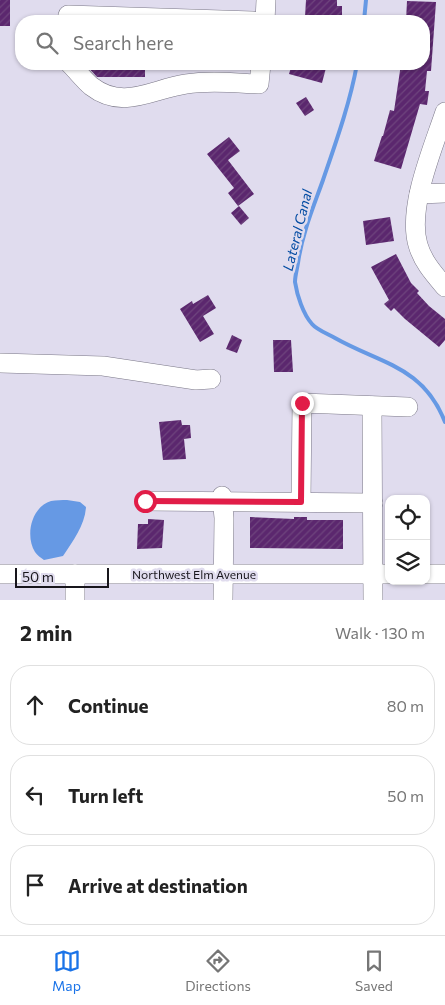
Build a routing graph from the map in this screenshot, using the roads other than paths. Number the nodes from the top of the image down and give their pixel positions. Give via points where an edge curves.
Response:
1 (266, 0) edge
2 (265, 15) edge
3 (78, 70) edge
4 (260, 70) edge
5 (445, 112) edge
6 (419, 194) junction
7 (445, 194) edge
8 (445, 287) edge
9 (0, 363) edge
10 (211, 380) dead end
11 (372, 406) junction
12 (408, 407) dead end
13 (222, 499) junction
14 (145, 501) dead end
15 (301, 502) junction
16 (373, 503) junction
17 (0, 574) edge
18 (75, 574) junction
19 (224, 574) junction
20 (381, 574) edge
21 (430, 574) edge
22 (445, 574) edge
23 (75, 600) edge
24 (223, 600) edge
25 (374, 600) edge

1 - 2 street
3 - 4 street via 89,84 114,98 129,98 189,83 259,84
5 - 6 street
6 - 7 street
6 - 8 street via 414,220 418,245 428,268
9 - 10 street via 103,366
11 - 12 street
11 - 15 street via 302,403
11 - 16 street
13 - 14 street
13 - 15 street
13 - 19 street
15 - 16 street
16 - 20 street
17 - 18 street, Northwest Elm Avenue
18 - 19 street, Northwest Elm Avenue
18 - 23 street
19 - 20 street, Northwest Elm Avenue
19 - 24 street
20 - 25 street
21 - 22 street

